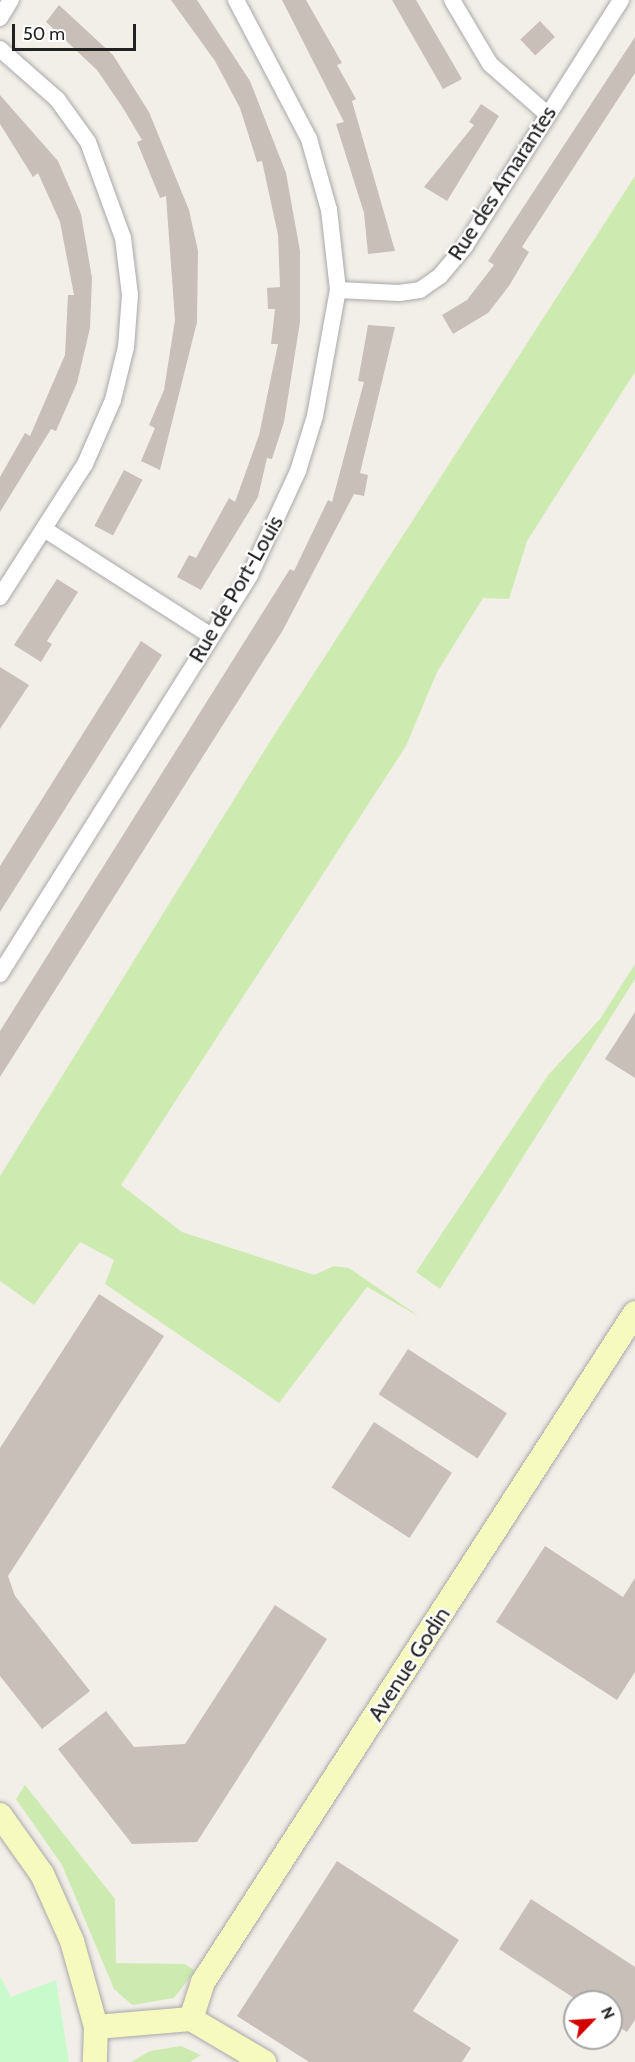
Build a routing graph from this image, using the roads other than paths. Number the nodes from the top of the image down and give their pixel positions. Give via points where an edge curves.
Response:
1 (11, 0) edge
2 (236, 0) edge
3 (452, 0) edge
4 (621, 0) edge
5 (0, 18) edge
6 (0, 50) edge
7 (548, 115) junction
8 (338, 291) junction
9 (44, 529) junction
10 (0, 597) edge
11 (211, 636) junction
12 (0, 974) edge
13 (635, 1312) edge
14 (0, 1815) edge
15 (191, 2019) junction
16 (96, 2027) junction
17 (95, 2062) edge
18 (264, 2062) edge

1 - 5 street
2 - 8 street, Rue de Port-Louis via 309,139 329,210
3 - 7 street via 490,64
4 - 7 street, Rue des Amarantes
6 - 9 street via 57,99 88,142 123,238 130,295 126,347 113,400 85,465
7 - 8 street, Rue des Amarantes via 440,276 420,290
8 - 11 street, Rue de Port-Louis via 315,416 298,471 250,575
9 - 10 street
9 - 11 street
11 - 12 street, Rue de Port-Louis
13 - 15 street, Avenue Godin via 202,1982
14 - 16 street via 60,1911
15 - 16 street
15 - 18 street
16 - 17 street

